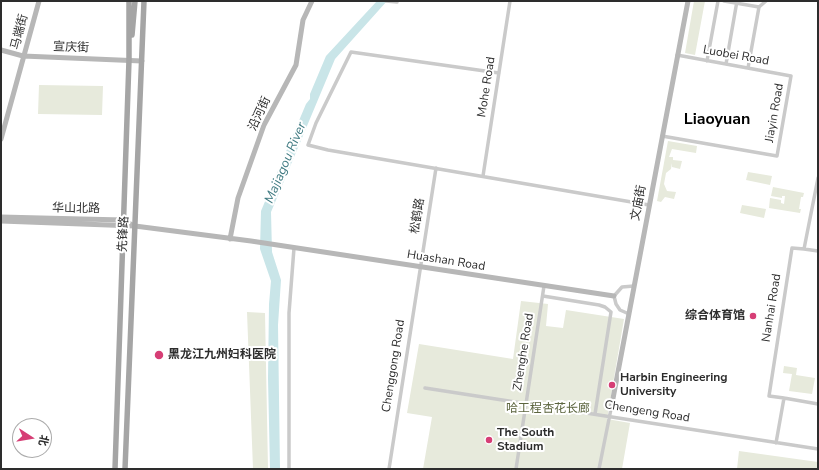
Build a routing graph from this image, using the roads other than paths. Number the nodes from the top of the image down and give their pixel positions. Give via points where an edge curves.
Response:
1 (39, 1) edge
2 (129, 1) edge
3 (135, 1) edge
4 (144, 1) edge
5 (312, 1) edge
6 (386, 1) edge
7 (510, 1) edge
8 (688, 1) edge
9 (718, 1) edge
10 (724, 1) edge
11 (766, 1) edge
12 (392, 2) edge
13 (397, 2) dead end
14 (737, 2) edge
15 (759, 7) junction
16 (1, 50) edge
17 (677, 55) junction
18 (24, 56) junction
19 (129, 60) junction
20 (142, 61) junction
21 (707, 61) junction
22 (726, 64) junction
23 (748, 68) junction
24 (499, 73) junction
25 (792, 76) joint
26 (662, 136) junction
27 (1, 138) edge
28 (436, 168) junction
29 (483, 176) junction
30 (818, 178) edge
31 (649, 205) junction
32 (1, 217) edge
33 (1, 220) edge
34 (123, 220) junction
35 (135, 226) junction
36 (123, 227) junction
37 (230, 239) junction
38 (294, 248) junction
39 (804, 249) junction
40 (818, 251) edge
41 (420, 267) junction
42 (544, 286) junction
43 (634, 286) junction
44 (543, 296) junction
45 (614, 296) junction
46 (629, 314) junction
47 (425, 388) dead end
48 (784, 398) junction
49 (526, 403) junction
50 (818, 404) edge
51 (611, 409) joint
52 (595, 414) junction
53 (609, 416) junction
54 (776, 443) junction
55 (818, 449) edge
56 (115, 469) edge
57 (126, 469) edge
58 (289, 469) edge
59 (389, 469) edge
60 (516, 469) edge
61 (599, 469) edge

1 - 18 main road, 马端街
2 - 19 main road, 先锋路
3 - 19 main road
4 - 20 main road, 先锋路
5 - 37 main road, 沿河街 via 304,20 296,65 264,125 238,198
6 - 12 street
7 - 24 street, Mohe Road
8 - 17 main road, 文庙街
9 - 21 street
10 - 14 street
11 - 15 street
12 - 13 street
14 - 15 street
14 - 22 street
15 - 23 street
16 - 18 main road, 宣庆街
17 - 21 street, Luobei Road
17 - 26 main road, 文庙街
18 - 19 main road, 宣庆街
18 - 27 main road, 马端街
19 - 20 main road, 宣庆街
19 - 34 main road, 先锋路
20 - 35 main road, 先锋路
21 - 22 street, Luobei Road
22 - 23 street, Luobei Road
23 - 25 street, Luobei Road
24 - 28 street via 350,52 308,144 328,150
24 - 29 street, Mohe Road
25 - 26 street, Jiayin Road via 777,156
26 - 31 main road, 文庙街
28 - 29 street
28 - 41 street, 松鹤路
29 - 31 street
30 - 39 street
31 - 43 main road, 文庙街
32 - 34 main road, 华山北路
33 - 36 main road, 华山北路
34 - 35 main road, 华山北路
34 - 36 main road, 先锋路
35 - 36 main road, 华山北路
35 - 37 main road, Huashan Road
35 - 57 main road, 先锋路
36 - 56 main road, 先锋路
37 - 38 main road, Huashan Road
38 - 41 main road, Huashan Road
38 - 58 street via 289,313
39 - 40 street
39 - 48 street, Nanhai Road via 792,248 769,396
41 - 42 main road, Huashan Road
41 - 59 street, Chenggong Road
42 - 44 street, Zhenghe Road
42 - 45 main road, Huashan Road
43 - 45 street via 622,287
43 - 46 main road, 文庙街
44 - 49 street, Zhenghe Road
44 - 52 street via 599,305 611,312
45 - 46 street via 620,310
46 - 51 main road, 文庙街
47 - 49 street, Chengeng Road
48 - 50 street
48 - 54 street
49 - 52 street, Chengeng Road
49 - 60 street, Zhenghe Road
51 - 53 street
52 - 53 street, Chengeng Road
53 - 54 street, Chengeng Road
53 - 61 street
54 - 55 street, Chengeng Road

